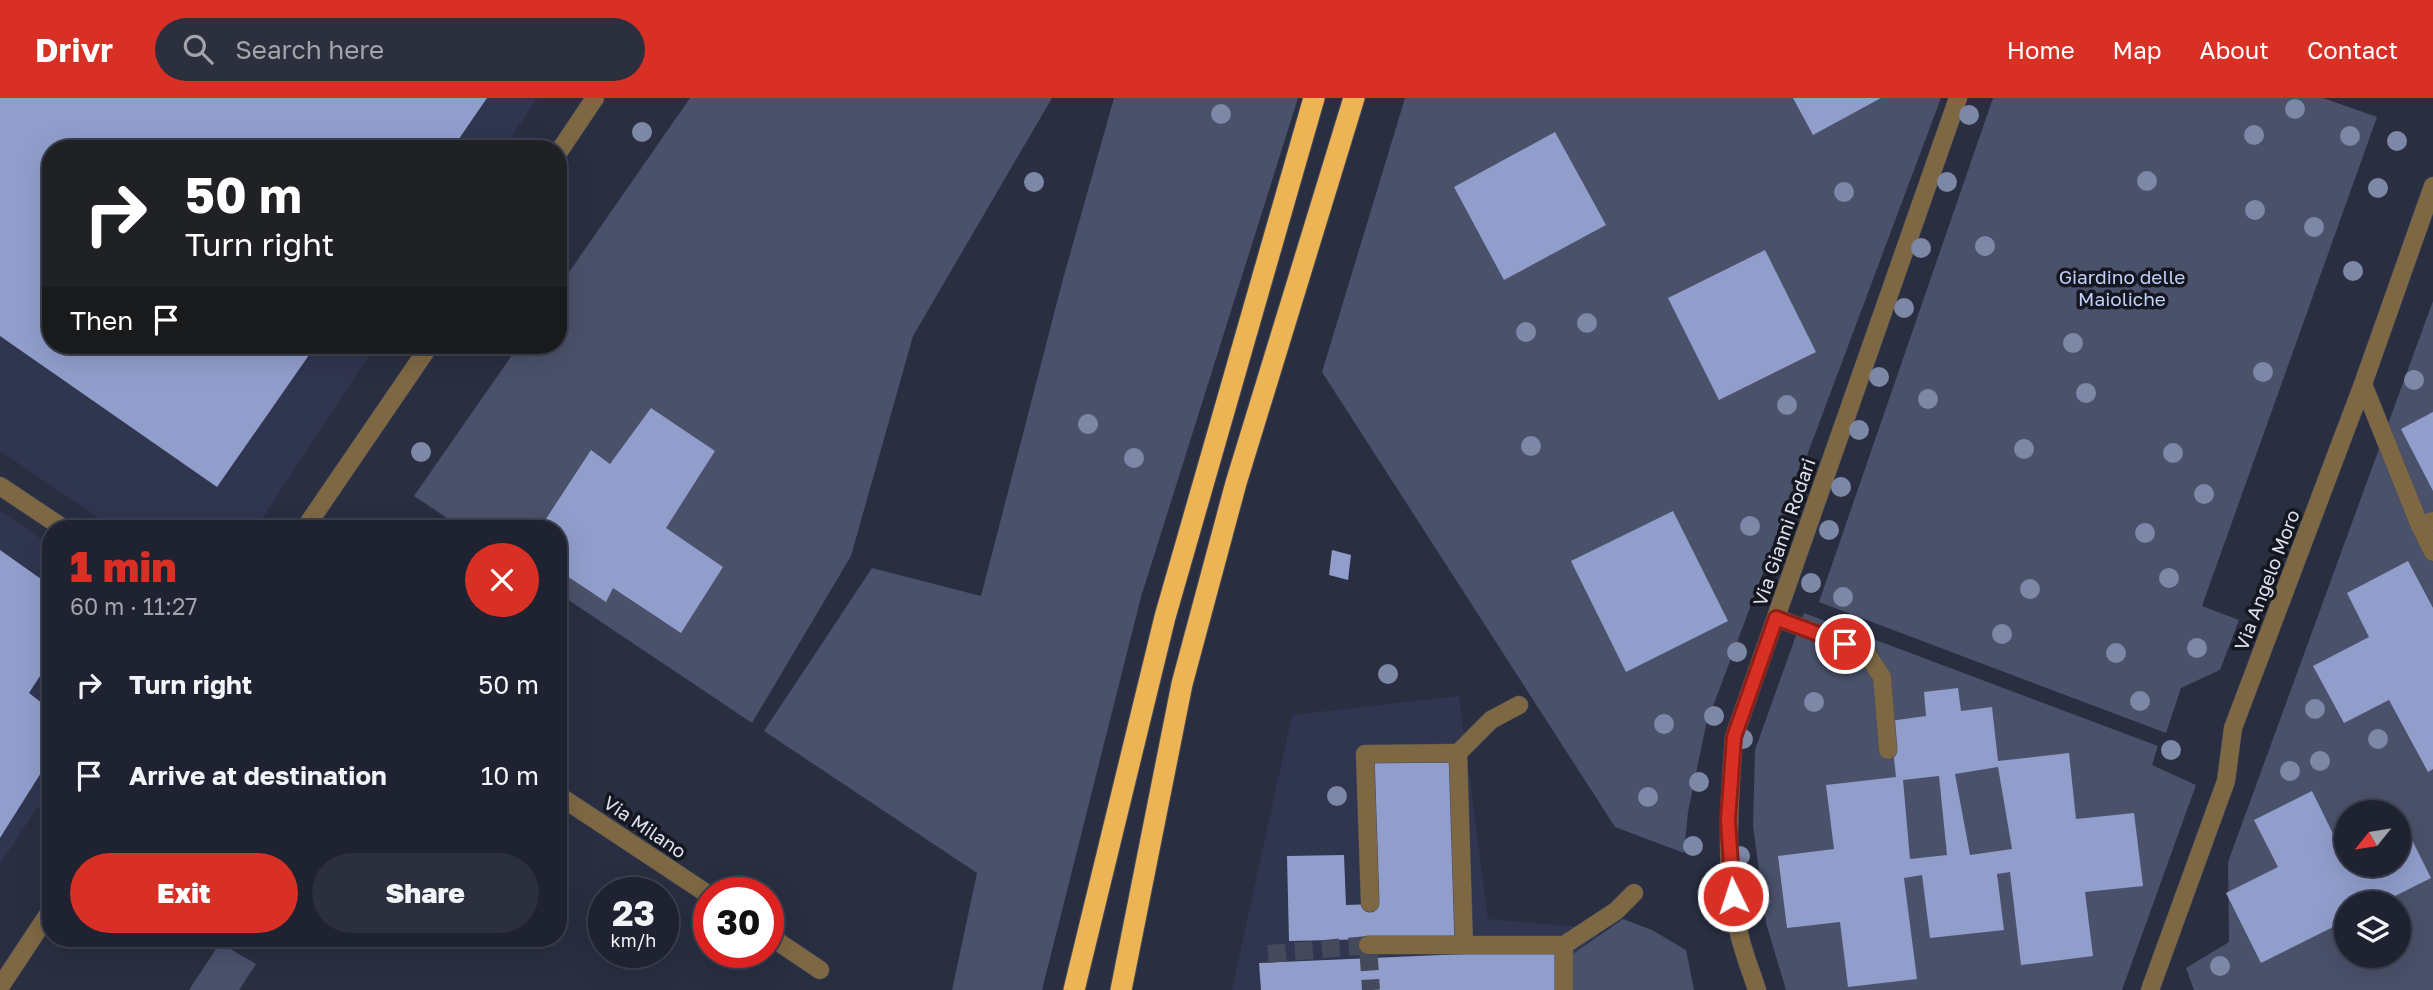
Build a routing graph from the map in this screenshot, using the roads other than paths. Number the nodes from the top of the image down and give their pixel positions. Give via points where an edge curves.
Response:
1 (595, 98) edge
2 (1314, 98) edge
3 (1354, 98) edge
4 (1958, 98) edge
5 (567, 140) edge
6 (2433, 186) edge
7 (424, 354) edge
8 (2363, 384) junction
9 (0, 486) edge
10 (51, 520) edge
11 (310, 520) edge
12 (2426, 523) edge
13 (2433, 552) edge
14 (1776, 618) junction
15 (1519, 705) dead end
16 (1888, 750) dead end
17 (1458, 753) junction
18 (567, 800) edge
19 (693, 884) edge
20 (1634, 893) dead end
21 (1370, 903) dead end
22 (42, 924) edge
23 (1464, 944) junction
24 (1368, 945) dead end
25 (1564, 945) junction
26 (784, 946) edge
27 (820, 970) dead end
28 (0, 987) edge
29 (1074, 990) edge
30 (1121, 990) edge
31 (1564, 990) edge
32 (1757, 990) edge
33 (2150, 990) edge

1 - 5 street
2 - 29 highway via 1165,617
3 - 30 highway via 1243,458 1182,684
4 - 14 street, Via Gianni Rodari
6 - 8 street, Via Angelo Moro
7 - 11 street
8 - 12 street
8 - 33 street, Via Angelo Moro via 2233,728 2226,781
9 - 10 street
12 - 13 street
14 - 16 street via 1865,651 1882,677
14 - 32 street, Via Gianni Rodari via 1734,737 1728,820 1739,933
15 - 17 street via 1491,720
17 - 21 street via 1366,754
17 - 23 street
18 - 19 street, Via Milano
20 - 25 street via 1616,911
22 - 28 street
23 - 24 street
23 - 25 street
25 - 31 street
26 - 27 street

